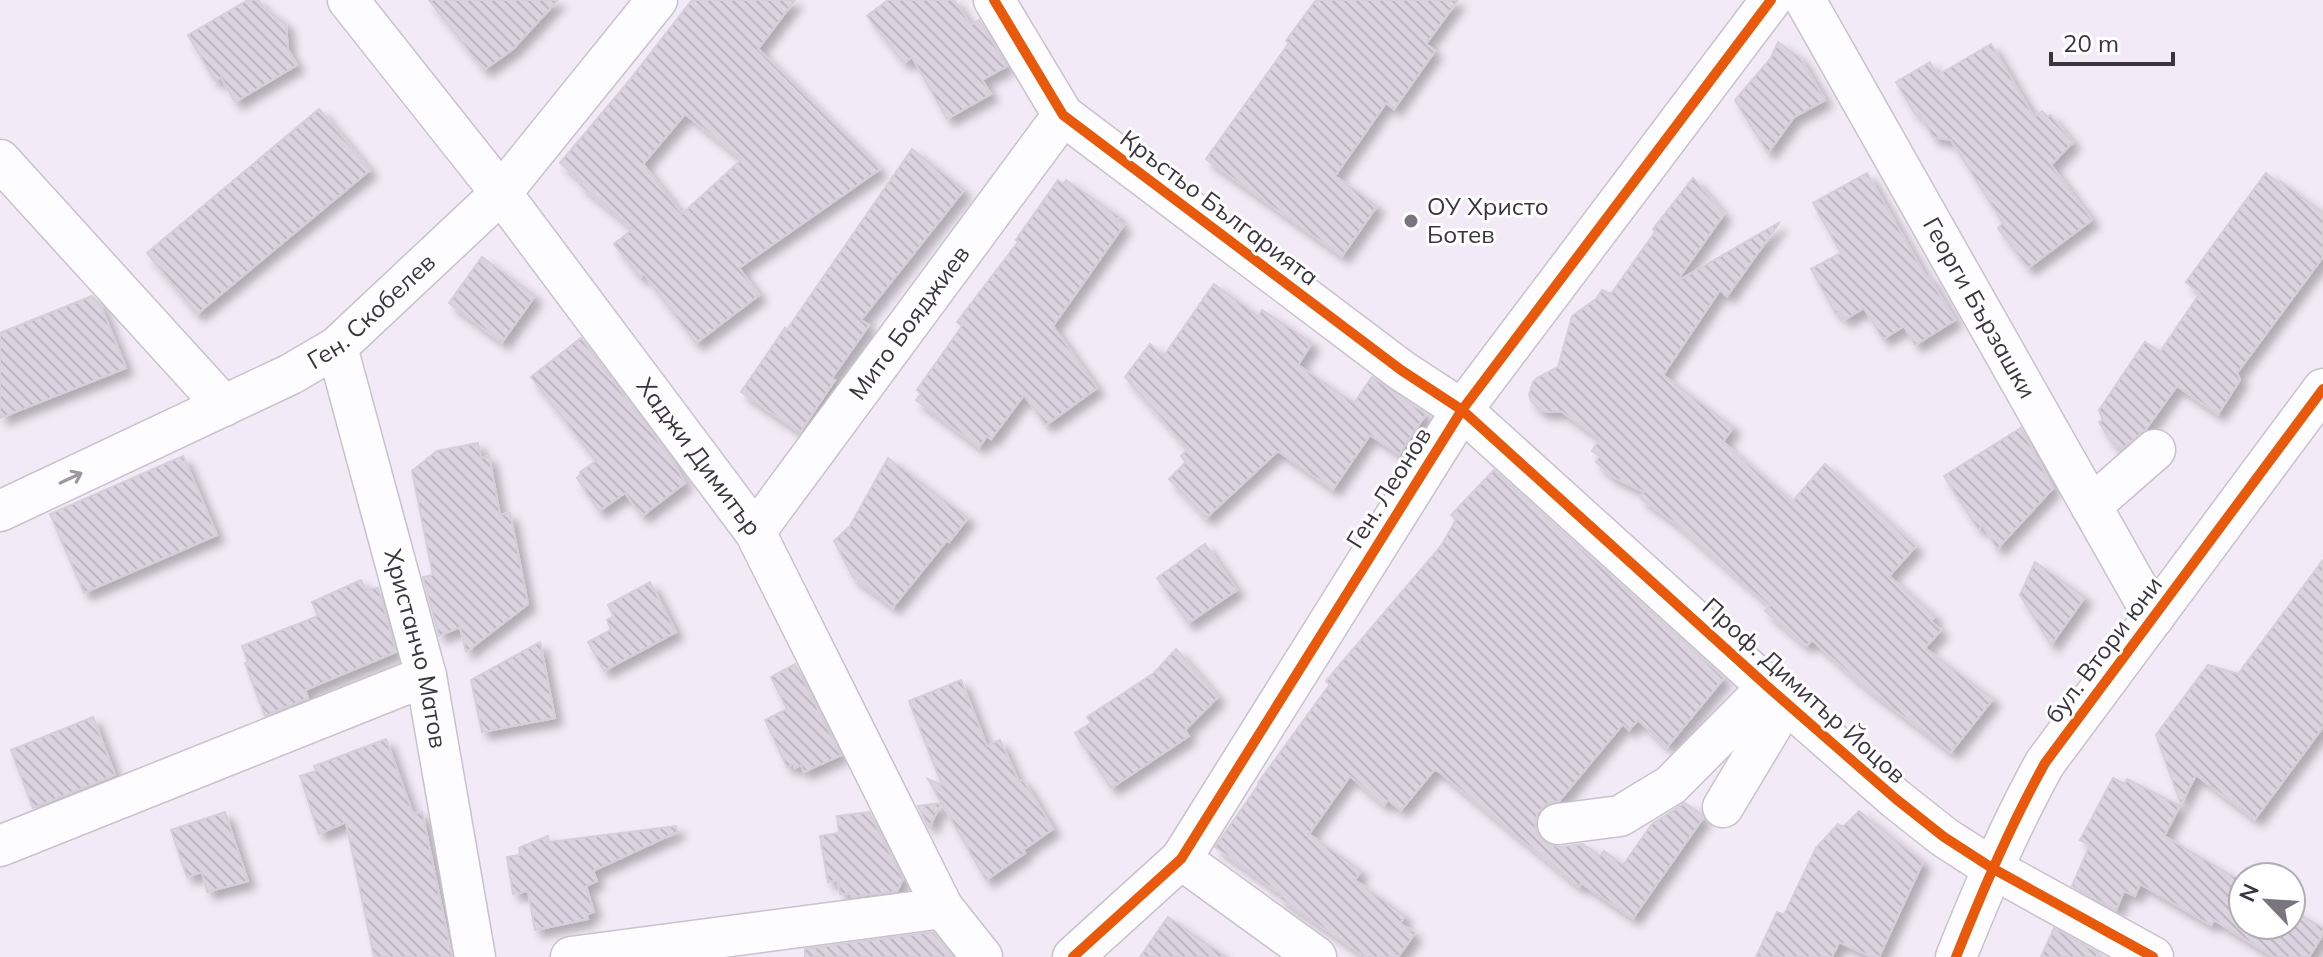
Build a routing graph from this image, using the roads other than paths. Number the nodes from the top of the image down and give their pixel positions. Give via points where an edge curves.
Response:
1 (348, 0) edge
2 (657, 0) edge
3 (994, 0) edge
4 (1771, 0) edge
5 (1805, 0) edge
6 (1063, 115) junction
7 (0, 160) edge
8 (501, 193) junction
9 (337, 347) junction
10 (2323, 389) edge
11 (224, 406) junction
12 (1462, 410) junction
13 (2311, 427) edge
14 (2155, 450) dead end
15 (2091, 506) junction
16 (0, 511) edge
17 (755, 532) junction
18 (2154, 617) junction
19 (426, 676) junction
20 (1777, 694) junction
21 (1723, 807) dead end
22 (1558, 824) dead end
23 (0, 846) edge
24 (1181, 859) junction
25 (1992, 868) junction
26 (943, 908) junction
27 (475, 957) edge
28 (571, 957) edge
29 (982, 957) edge
30 (1073, 957) edge
31 (1316, 957) edge
32 (1956, 957) edge
33 (2153, 957) edge

1 - 8 street, Хаджи Димитър
2 - 8 street, Ген. Скобелев
3 - 6 street, Кръстьо Българията
4 - 12 street, Ген. Леонов
5 - 15 street, Георги Бързашки
6 - 12 street, Кръстьо Българията via 1401,370
6 - 17 street, Мито Бояджиев
7 - 11 street
8 - 9 street, Ген. Скобелев
8 - 17 street, Хаджи Димитър
9 - 11 street, Ген. Скобелев
9 - 19 street, Христанчо Матов
10 - 13 street, бул. Втори юни
16 -> 11 street, Ген. Скобелев
12 - 20 street, Проф. Димитър Йоцов
12 - 24 street, Ген. Леонов
13 - 18 street, бул. Втори юни
14 - 15 street
15 - 18 street, Георги Бързашки
17 - 26 street, Хаджи Димитър
18 - 25 street, бул. Втори юни via 2045,763
19 - 23 street
19 - 27 street, Христанчо Матов
20 - 21 street
20 - 22 street via 1671,785 1620,816
20 - 25 street, Проф. Димитър Йоцов via 1896,799
24 - 30 street, Ген. Леонов
24 - 31 street
25 - 32 street, бул. Втори юни
25 - 33 street, Проф. Димитър Йоцов
26 - 28 street
26 - 29 street, Хаджи Димитър

